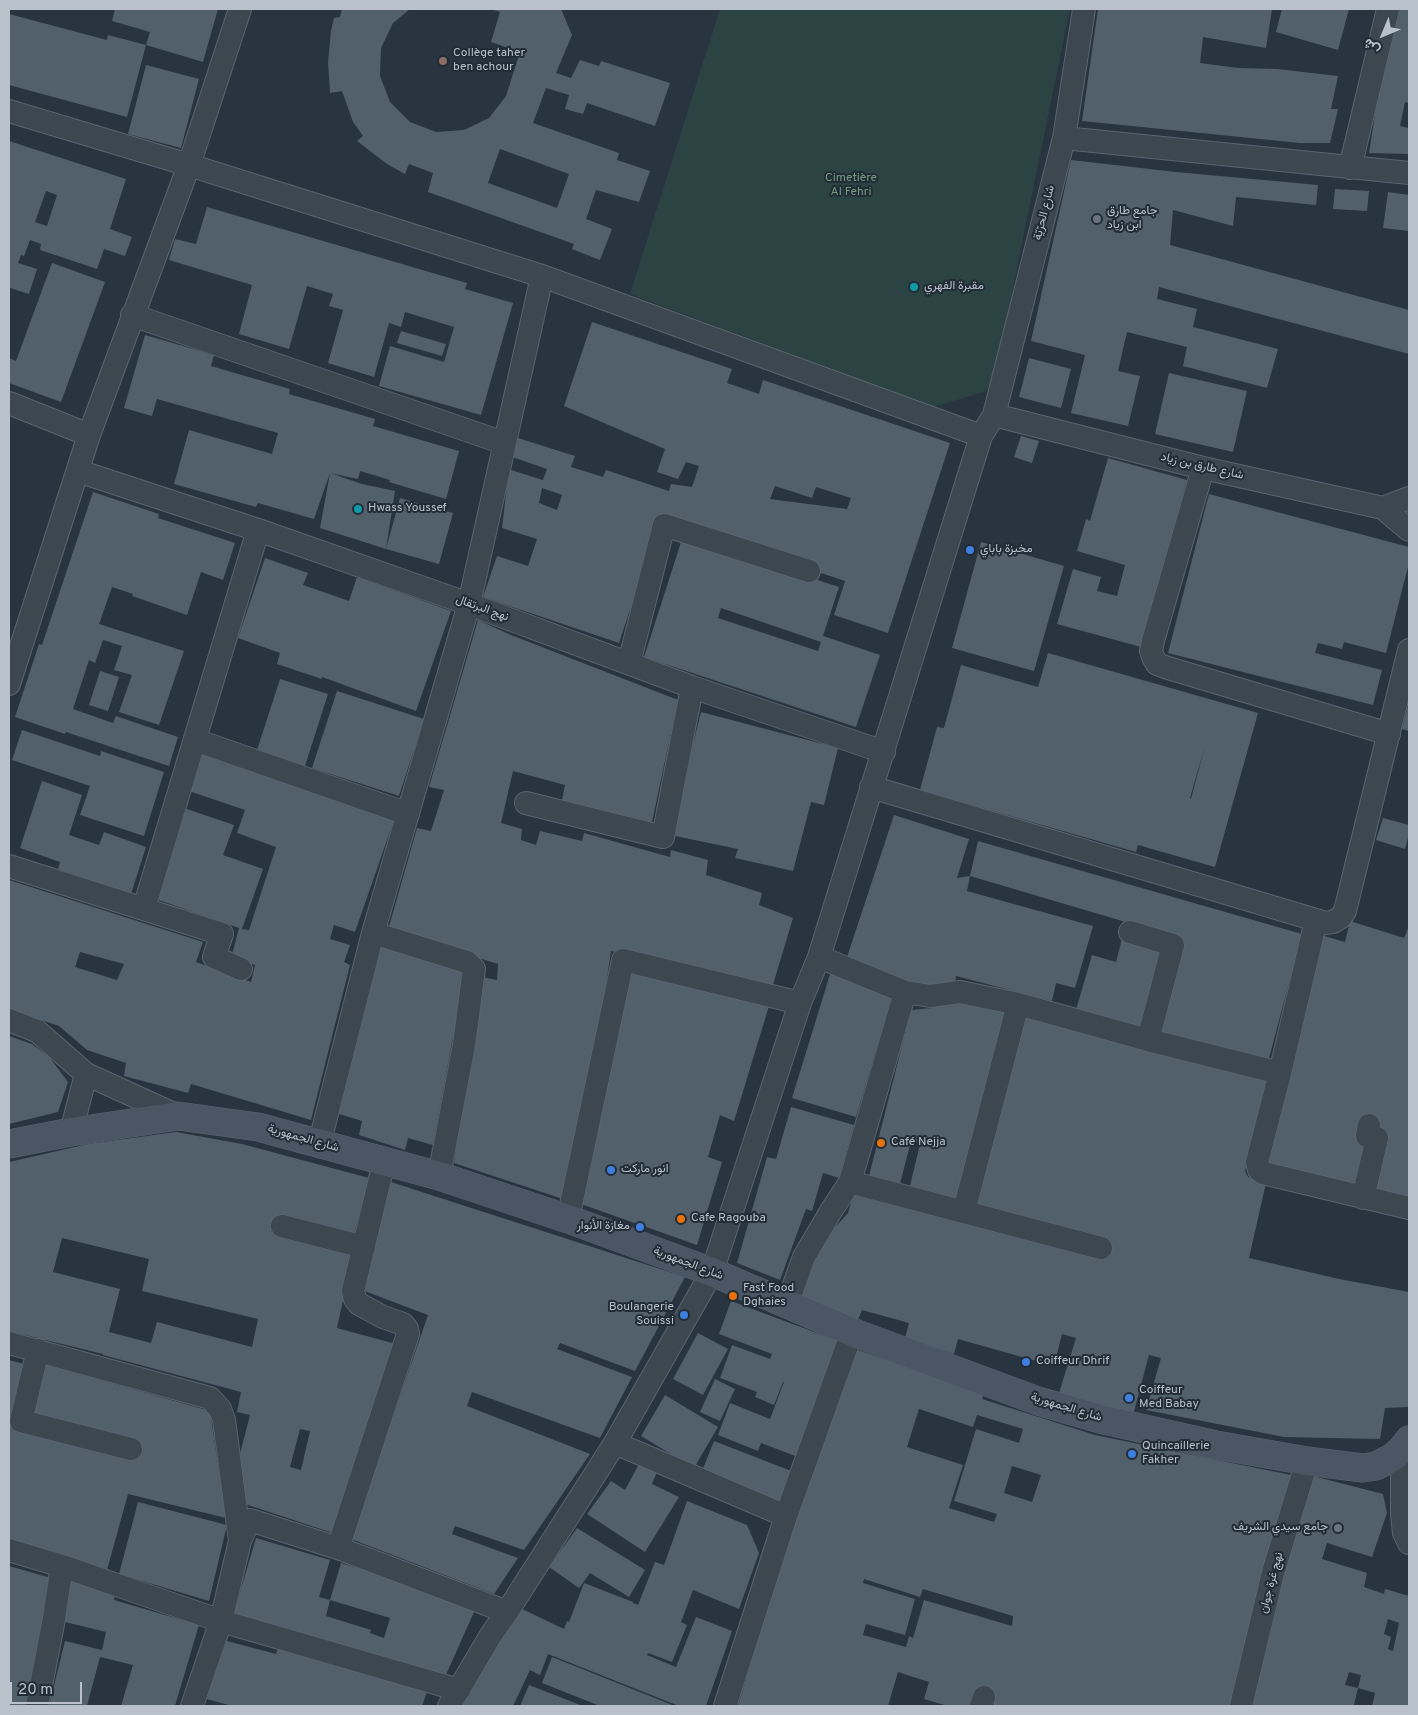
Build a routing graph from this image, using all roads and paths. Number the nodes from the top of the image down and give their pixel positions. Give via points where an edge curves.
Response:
1 (240, 9) edge
2 (1084, 9) edge
3 (1388, 9) edge
4 (9, 111) edge
5 (1064, 138) junction
6 (189, 165) junction
7 (1350, 168) junction
8 (1409, 173) edge
9 (542, 276) junction
10 (132, 315) junction
11 (9, 403) edge
12 (994, 415) junction
13 (89, 435) junction
14 (981, 436) junction
15 (504, 443) junction
16 (1203, 468) junction
17 (78, 471) junction
18 (1409, 498) edge
19 (1383, 508) junction
20 (258, 530) junction
21 (1409, 530) edge
22 (809, 571) dead end
23 (469, 604) junction
24 (1409, 650) edge
25 (629, 663) junction
26 (9, 684) edge
27 (692, 687) junction
28 (1389, 734) junction
29 (195, 740) junction
30 (884, 752) junction
31 (871, 787) junction
32 (526, 803) dead end
33 (408, 814) junction
34 (9, 866) edge
35 (144, 908) junction
36 (1316, 920) junction
37 (1130, 932) dead end
38 (373, 933) junction
39 (819, 957) junction
40 (241, 969) dead end
41 (905, 992) junction
42 (800, 1003) junction
43 (1018, 1004) junction
44 (9, 1020) edge
45 (1148, 1040) junction
46 (1280, 1073) junction
47 (86, 1074) junction
48 (178, 1116) junction
49 (1369, 1125) dead end
50 (72, 1132) junction
51 (9, 1144) edge
52 (320, 1145) junction
53 (384, 1162) junction
54 (439, 1176) junction
55 (850, 1182) junction
56 (1363, 1198) junction
57 (1409, 1208) edge
58 (964, 1211) junction
59 (568, 1219) junction
60 (282, 1226) dead end
61 (364, 1247) junction
62 (1101, 1248) dead end
63 (712, 1272) junction
64 (787, 1304) junction
65 (852, 1332) junction
66 (9, 1343) edge
67 (38, 1350) junction
68 (616, 1443) junction
69 (1406, 1445) edge
70 (131, 1449) dead end
71 (1307, 1461) junction
72 (786, 1516) junction
73 (240, 1541) junction
74 (1409, 1544) edge
75 (338, 1548) junction
76 (9, 1550) edge
77 (62, 1566) junction
78 (507, 1612) junction
79 (221, 1621) junction
80 (454, 1698) edge
81 (37, 1706) edge
82 (192, 1706) edge
83 (725, 1706) edge
84 (1241, 1706) edge

1 - 6 street
2 - 5 street, شارع الحرّيّة
3 - 7 street
4 - 6 street
5 - 7 street
5 - 12 street, شارع الحرّيّة
6 - 9 street
6 - 10 street
7 - 8 street
9 - 14 street
9 - 15 street
10 - 13 street
10 - 15 street
11 - 13 street
12 - 14 street, شارع الحرّيّة
12 - 16 street, شارع طارق بن زياد
13 - 17 street
14 - 30 street, شارع الحرّيّة
15 - 23 street
16 - 19 street, شارع طارق بن زياد
16 - 28 street via 1153,641 1153,657 1158,664 1168,668
17 - 20 street, نهج البرتقال
17 - 26 street
18 - 19 street
19 - 21 street
20 - 23 street, نهج البرتقال
20 - 29 street
22 - 25 street via 664,525
23 - 25 street, نهج البرتقال
23 - 33 street
24 - 28 street
25 - 27 street, نهج البرتقال
27 - 30 street, نهج البرتقال
27 - 32 street via 663,837
28 - 36 street via 1345,911 1332,922
29 - 33 street
29 - 35 street
30 - 31 street, شارع الحرّيّة
31 - 36 street
31 - 39 street, شارع الحرّيّة
33 - 38 street
34 - 35 street
35 - 40 street via 222,934 214,958
36 - 46 street
37 - 45 street via 1173,945
38 - 52 street
38 - 54 street via 467,962 474,970 464,1045
39 - 41 street
39 - 42 street, شارع الحرّيّة
41 - 43 street via 930,996 960,992
41 - 55 street
42 - 59 street via 623,960
42 - 63 street, شارع الحرّيّة
43 - 45 street
43 - 58 street
44 - 47 street via 37,1031
45 - 46 street
46 - 56 street via 1257,1162 1259,1170
47 - 48 street
47 - 50 street
48 - 50 street, شارع الجمهورية
48 - 52 street, شارع الجمهورية via 258,1127
49 - 56 street via 1367,1136 1377,1138
50 - 51 street, شارع الجمهورية
52 - 53 street, شارع الجمهورية
53 - 54 street, شارع الجمهورية
53 - 61 street
54 - 59 street, شارع الجمهورية
55 - 58 street
55 - 64 street via 804,1257
56 - 57 street
58 - 62 street
59 - 63 street, شارع الجمهورية
60 - 61 street
61 - 75 street via 353,1291 355,1299 367,1309 403,1324 408,1334
63 - 64 street, شارع الجمهورية
63 - 68 street, شارع الحرّيّة
64 - 65 street, شارع الجمهورية
65 - 71 street, شارع الجمهورية via 1038,1401 1100,1419
65 - 72 street
66 - 67 street
67 - 70 street via 21,1421
67 - 73 street via 210,1398 220,1409 224,1420
68 - 72 street
68 - 78 street, شارع الحرّيّة
69 - 71 street, شارع الجمهورية via 1376,1466 1363,1468
69 - 74 street via 1402,1514
71 - 84 street, نهج غرة جوان via 1274,1573
72 - 83 street
73 - 75 street via 251,1520
73 - 79 street
75 - 78 street
76 - 77 street
77 - 79 street
77 - 81 street
78 - 80 street, شارع الحرّيّة
79 - 80 street
79 - 82 street

